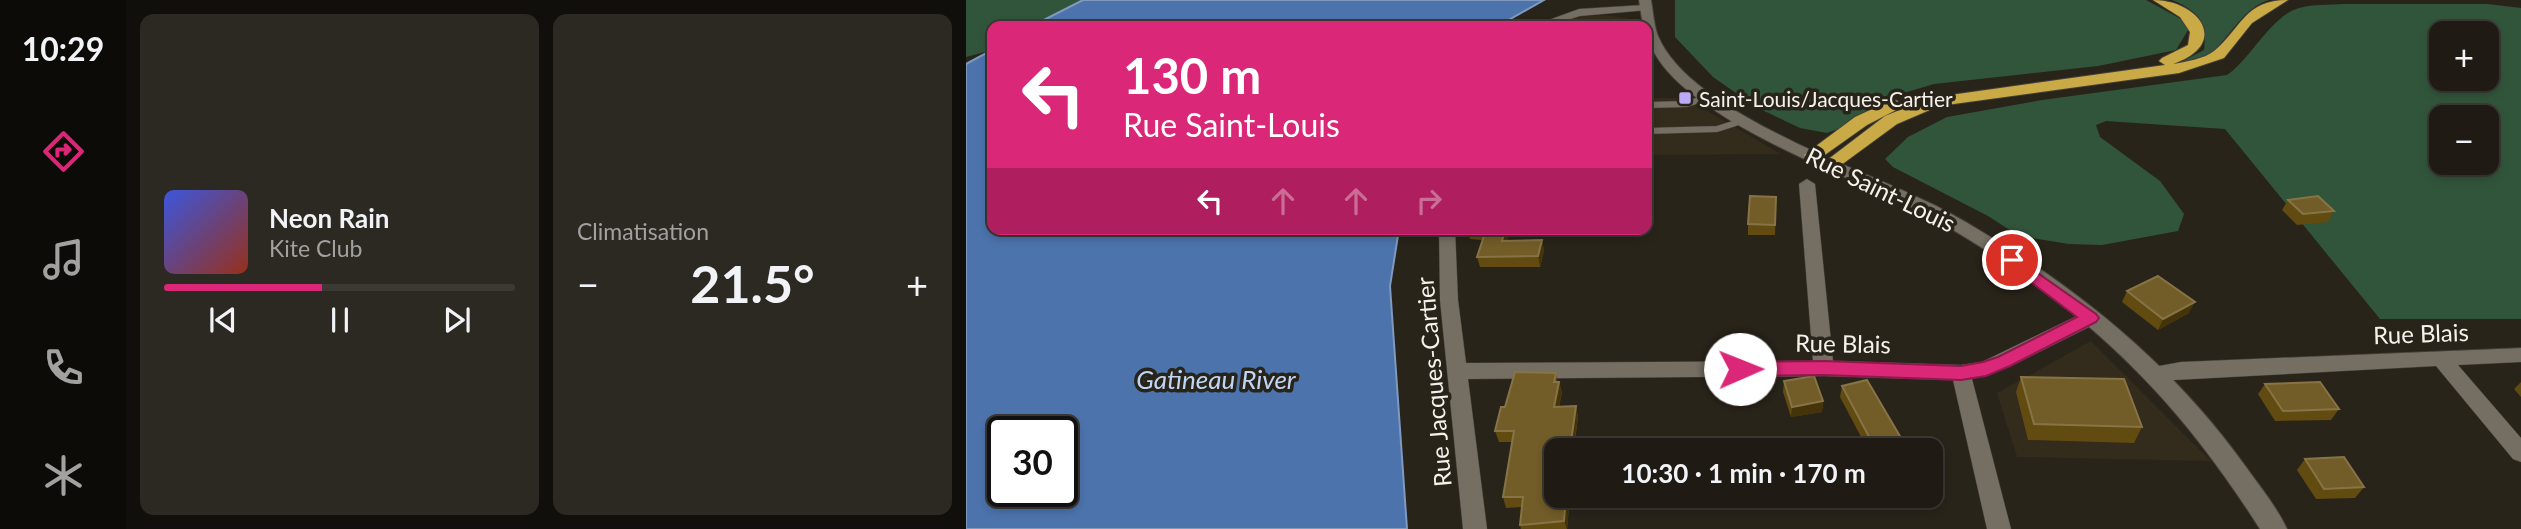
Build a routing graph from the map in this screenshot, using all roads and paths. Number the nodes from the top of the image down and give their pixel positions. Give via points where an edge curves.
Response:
1 (2161, 0) edge
2 (2281, 0) edge
3 (1644, 4) edge
4 (1554, 21) edge
5 (1652, 37) edge
6 (1705, 98) junction
7 (1652, 105) edge
8 (1742, 121) junction
9 (1652, 131) edge
10 (1813, 155) junction
11 (1831, 164) junction
12 (1807, 184) dead end
13 (1447, 235) edge
14 (2090, 318) junction
15 (2521, 355) edge
16 (2440, 358) junction
17 (1824, 368) junction
18 (1456, 371) junction
19 (1961, 373) junction
20 (2155, 373) junction
21 (2521, 453) edge
22 (1475, 529) edge
23 (1999, 529) edge
24 (2274, 529) edge

1 - 10 highway via 2189,17 2199,32 2196,47 2182,56 2146,65 1926,94 1869,116
2 - 11 highway via 2252,16 2222,52 2203,62 1935,102 1891,120
3 - 4 street
5 - 6 main road, Rue Saint-Louis via 1666,61
6 - 7 lane via 1687,104
6 - 8 main road, Rue Saint-Louis
8 - 9 lane via 1717,129
8 - 10 main road, Rue Saint-Louis
10 - 11 main road, Rue Saint-Louis
11 - 14 main road, Rue Saint-Louis via 1965,230
12 - 17 street
13 - 18 street, Rue Jacques-Cartier
14 - 19 street, Rue Blais via 1986,369
14 - 20 main road, Rue Saint-Louis
15 - 16 street, Rue Blais
16 - 20 street, Rue Blais
16 - 21 street
17 - 18 street, Rue Blais
17 - 19 street, Rue Blais
18 - 22 street, Rue Jacques-Cartier
19 - 23 street
20 - 24 main road, Rue Saint-Louis via 2235,471

